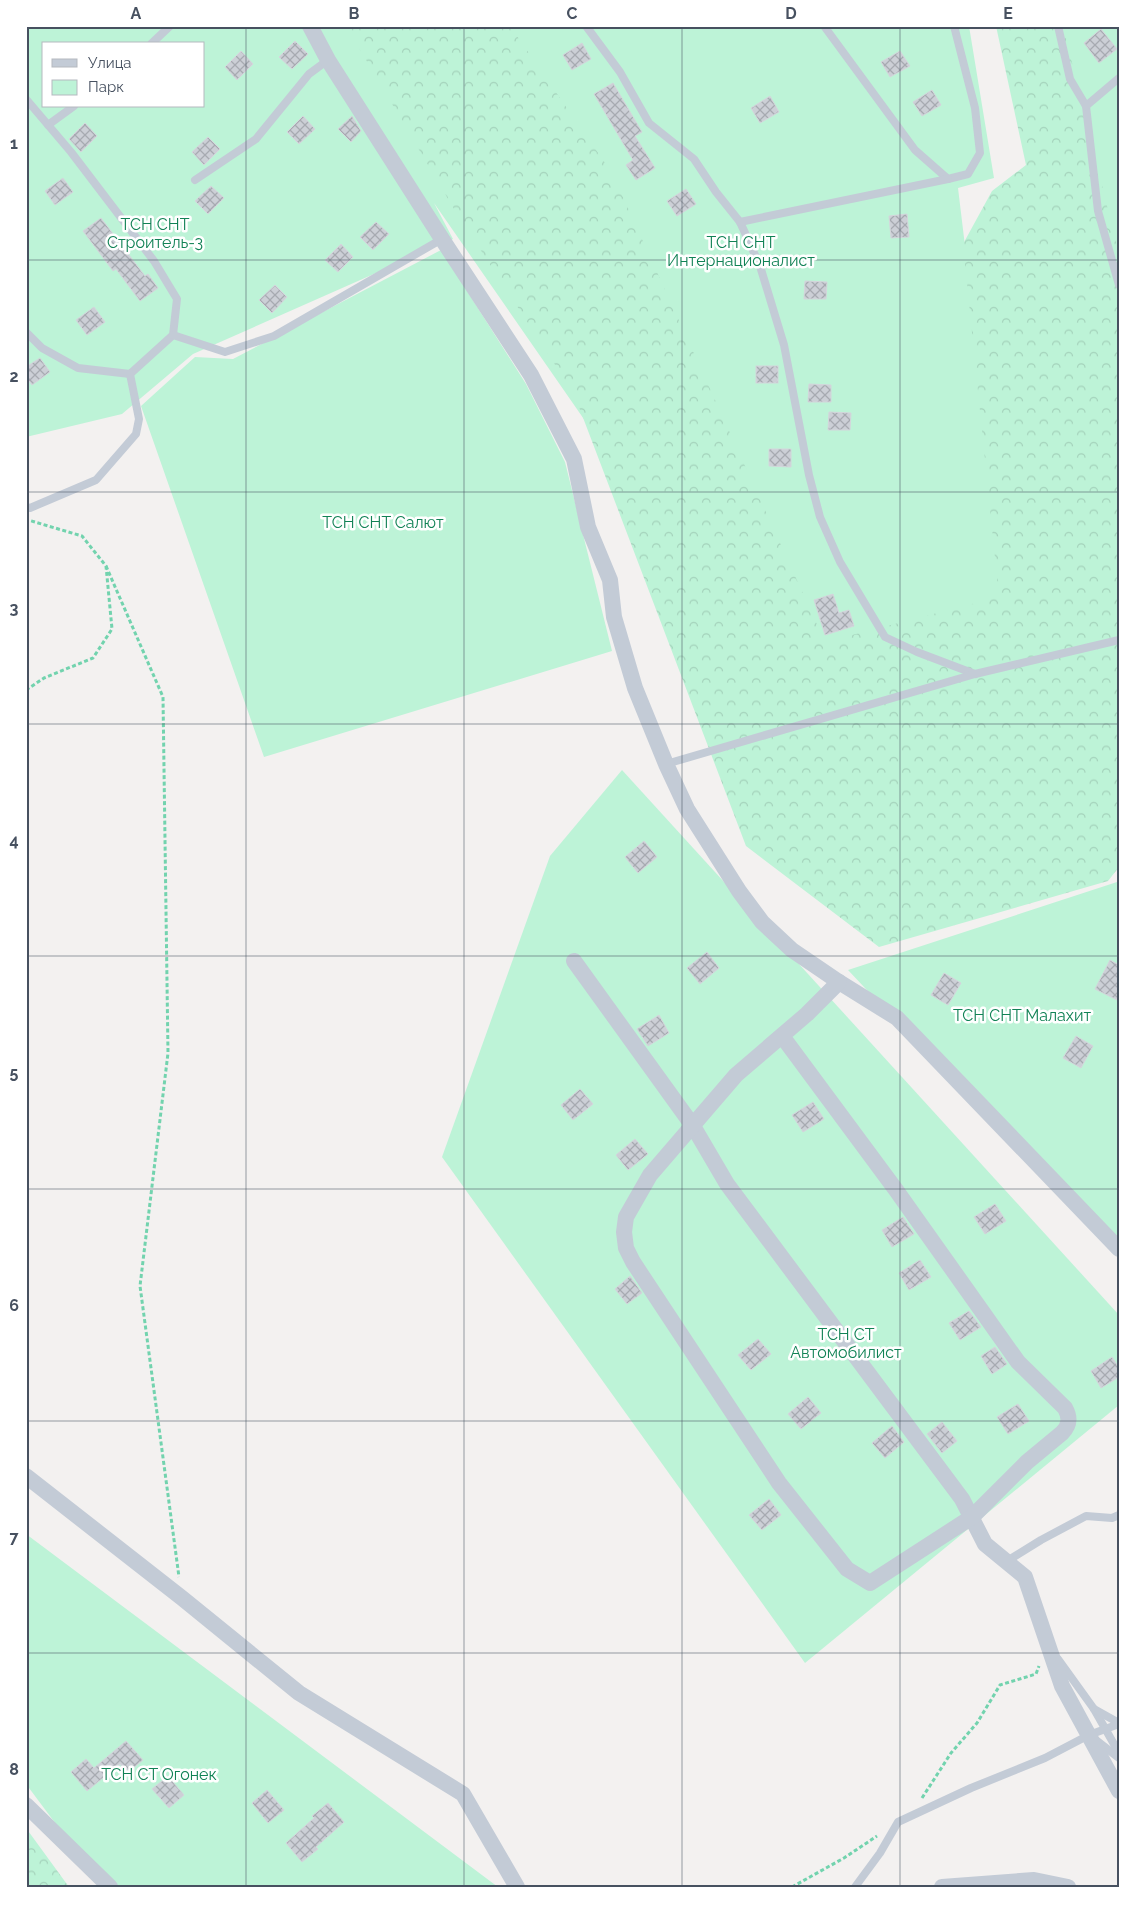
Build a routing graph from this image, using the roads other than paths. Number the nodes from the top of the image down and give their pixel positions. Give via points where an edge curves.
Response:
1 (170, 26) edge
2 (310, 26) edge
3 (586, 26) edge
4 (824, 26) edge
5 (954, 26) edge
6 (1058, 26) edge
7 (153, 42) edge
8 (328, 60) junction
9 (1119, 78) edge
10 (26, 99) edge
11 (1086, 106) junction
12 (71, 108) edge
13 (48, 125) junction
14 (948, 179) junction
15 (195, 180) dead end
16 (740, 222) junction
17 (442, 239) junction
18 (1119, 285) edge
19 (26, 332) edge
20 (173, 335) junction
21 (130, 374) junction
22 (28, 508) edge
23 (1119, 640) edge
24 (975, 674) junction
25 (666, 764) junction
26 (574, 960) dead end
27 (839, 982) junction
28 (782, 1036) junction
29 (693, 1126) junction
30 (1119, 1249) edge
31 (26, 1476) edge
32 (1119, 1515) edge
33 (972, 1517) junction
34 (1008, 1561) junction
35 (1048, 1645) junction
36 (1094, 1708) junction
37 (1119, 1723) edge
38 (1105, 1729) junction
39 (1089, 1735) junction
40 (1119, 1753) edge
41 (1119, 1758) edge
42 (1119, 1792) edge
43 (26, 1805) edge
44 (110, 1887) edge
45 (517, 1887) edge
46 (855, 1887) edge
47 (942, 1887) edge
48 (1068, 1887) edge

1 - 7 lane
2 - 8 street
3 - 16 lane via 620,72 649,123 694,158
4 - 14 lane via 915,150
5 - 14 lane via 975,108 980,153 968,174
6 - 11 lane via 1070,79
8 - 15 lane via 309,74 256,139
8 - 17 street
9 - 11 lane
10 - 13 lane
11 - 18 lane via 1098,211
12 - 13 lane
13 - 20 lane via 154,261 177,299
14 - 16 lane
16 - 24 lane via 760,266 784,345 809,475 820,517 840,562 885,637
17 - 20 lane via 274,336 225,352
17 - 25 street via 531,375 574,459 588,527 610,580 614,617 635,688
19 - 21 lane via 42,348 78,368
20 - 21 lane
21 - 22 lane via 139,419 136,434 96,480
23 - 24 lane
24 - 25 lane
25 - 27 street via 687,809 762,922 792,950
26 - 29 street
27 - 28 street
27 - 30 street via 898,1018
28 - 29 street via 736,1075
28 - 33 street via 1018,1362 1068,1413 1066,1429 1027,1462
29 - 33 street via 727,1184 962,1499
29 - 33 street via 650,1175 626,1217 626,1248 779,1483 847,1569 870,1583
31 - 45 street via 298,1693 464,1794
32 - 34 lane via 1112,1518 1086,1516
33 - 34 street via 986,1544
34 - 35 street via 1025,1576
35 - 36 lane
35 - 39 street via 1062,1686
36 - 37 lane
36 - 38 lane
37 - 38 lane
38 - 39 lane
38 - 40 lane
39 - 41 lane
39 - 42 street
39 - 46 lane via 1045,1758 898,1822
43 - 44 street
47 - 48 street via 1034,1880

